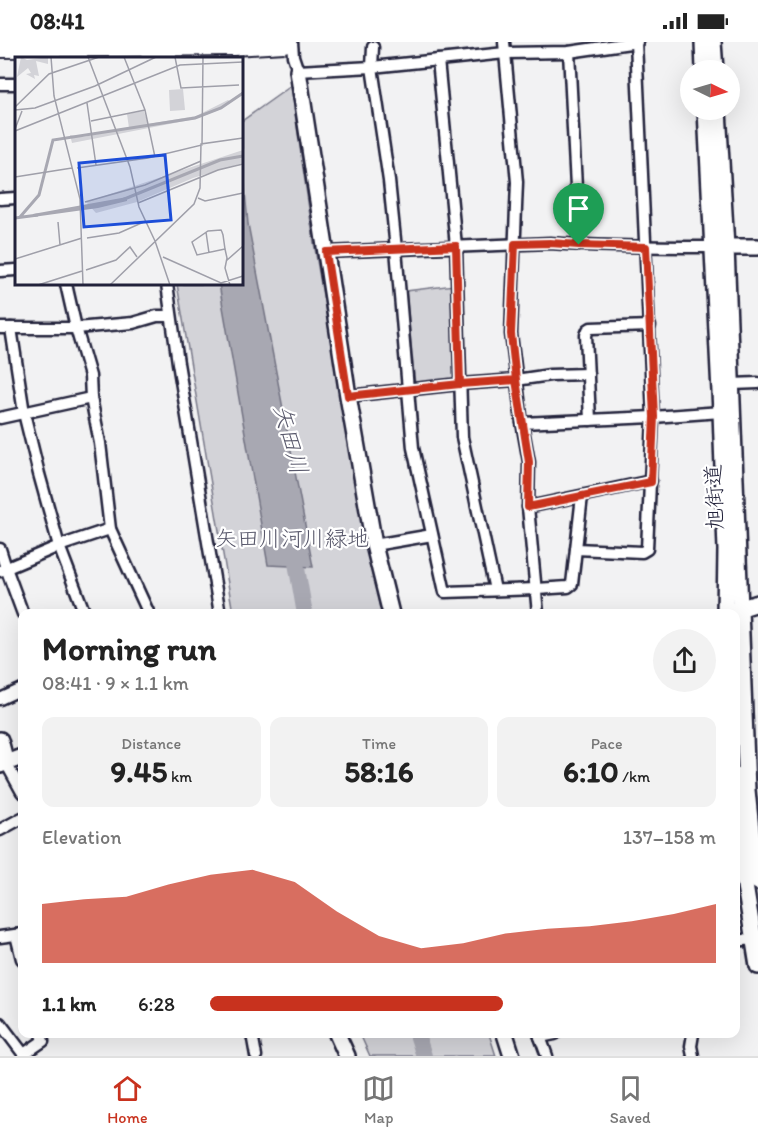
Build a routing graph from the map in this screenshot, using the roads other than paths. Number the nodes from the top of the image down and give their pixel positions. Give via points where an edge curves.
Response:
1 (284, 42) edge
2 (292, 42) edge
3 (636, 42) edge
4 (703, 42) edge
5 (714, 42) edge
6 (0, 47) edge
7 (373, 47) dead end
8 (504, 47) edge
9 (125, 49) edge
10 (569, 52) junction
11 (438, 60) junction
12 (704, 60) edge
13 (715, 60) edge
14 (372, 67) junction
15 (298, 71) junction
16 (707, 120) edge
17 (718, 120) edge
18 (15, 198) edge
19 (0, 199) edge
20 (515, 244) junction
21 (579, 245) junction
22 (456, 246) junction
23 (646, 247) junction
24 (719, 247) junction
25 (758, 247) edge
26 (396, 249) junction
27 (326, 252) junction
28 (15, 270) edge
29 (0, 271) edge
30 (66, 285) edge
31 (167, 285) edge
32 (170, 316) junction
33 (650, 326) junction
34 (5, 328) edge
35 (76, 328) junction
36 (588, 374) junction
37 (516, 380) junction
38 (758, 383) edge
39 (460, 384) junction
40 (732, 384) junction
41 (408, 389) junction
42 (348, 396) junction
43 (91, 398) junction
44 (24, 412) junction
45 (721, 412) junction
46 (654, 417) junction
47 (0, 418) edge
48 (590, 420) junction
49 (522, 423) junction
50 (651, 482) junction
51 (582, 496) junction
52 (528, 507) junction
53 (110, 529) junction
54 (432, 535) junction
55 (374, 545) junction
56 (59, 546) junction
57 (0, 549) edge
58 (576, 549) junction
59 (3, 570) edge
60 (537, 589) junction
61 (495, 590) junction
62 (758, 603) edge
63 (741, 608) junction
64 (21, 609) edge
65 (83, 609) edge
66 (147, 609) edge
67 (219, 609) edge
68 (390, 609) edge
69 (538, 609) edge
70 (725, 609) edge
71 (738, 609) edge
72 (18, 691) edge
73 (0, 699) edge
74 (0, 740) edge
75 (18, 758) edge
76 (3, 764) edge
77 (18, 786) edge
78 (744, 790) edge
79 (18, 820) edge
80 (0, 830) edge
81 (758, 882) edge
82 (18, 934) edge
83 (0, 937) edge
84 (756, 939) edge
85 (740, 941) edge
86 (758, 966) edge
87 (0, 1023) edge
88 (42, 1038) edge
89 (253, 1038) edge
90 (339, 1038) edge
91 (506, 1038) edge
92 (541, 1038) edge
93 (692, 1038) edge
94 (25, 1055) edge
95 (256, 1056) edge
96 (347, 1056) edge
97 (512, 1056) edge
98 (547, 1056) edge
99 (693, 1056) edge

1 - 9 highway, bridge
2 - 15 street
3 - 10 street
3 - 23 street
4 - 12 street
5 - 13 street
6 - 9 highway
7 - 14 street
8 - 10 street
8 - 11 street
8 - 20 street via 517,182
10 - 21 street
11 - 14 street
11 - 22 street
14 - 15 street
14 - 26 street
15 - 27 street
16 - 24 street, 旭街道
17 - 24 street, 旭街道
18 - 19 street
20 - 21 street
20 - 22 street
20 - 37 street via 511,334
21 - 23 street
22 - 26 street
22 - 39 street
23 - 24 street
23 - 33 street
24 - 25 street
24 - 40 street, 旭街道
24 - 45 street, 旭街道
26 - 27 street
26 - 41 street
27 - 42 street
28 - 29 street
30 - 35 street
31 - 32 street
32 - 35 street
32 - 67 street
33 - 36 street via 588,330
33 - 46 street
34 - 35 street
34 - 44 street
35 - 43 street via 90,376
36 - 37 street
36 - 48 street
37 - 39 street
37 - 49 street
38 - 40 street
39 - 41 street
39 - 61 street via 462,437
40 - 63 street, 旭街道
41 - 42 street
41 - 54 street via 413,448
42 - 55 street
43 - 44 street
43 - 53 street
44 - 47 street
44 - 56 street
45 - 46 street
45 - 70 street, 旭街道
46 - 48 street
46 - 50 street
48 - 49 street
49 - 52 street via 529,462
50 - 51 street
50 - 58 street via 647,549
51 - 52 street
51 - 58 street
52 - 60 street
53 - 56 street
53 - 66 street
54 - 55 street
54 - 61 street via 445,592
55 - 68 street
56 - 59 street
56 - 65 street
57 - 59 street
58 - 60 street via 573,584
59 - 64 street
60 - 61 street
60 - 69 street
62 - 63 street
63 - 71 street
63 - 78 street, 旭街道
72 - 73 street
74 - 76 street
75 - 76 street
76 - 77 street
78 - 81 street, 旭街道
78 - 84 street, 旭街道 via 742,860
79 - 80 street
82 - 83 street
84 - 85 street
84 - 86 street, 旭街道
87 - 94 street
88 - 94 street
89 - 95 street
90 - 96 street
91 - 97 street
92 - 98 street
93 - 99 street

